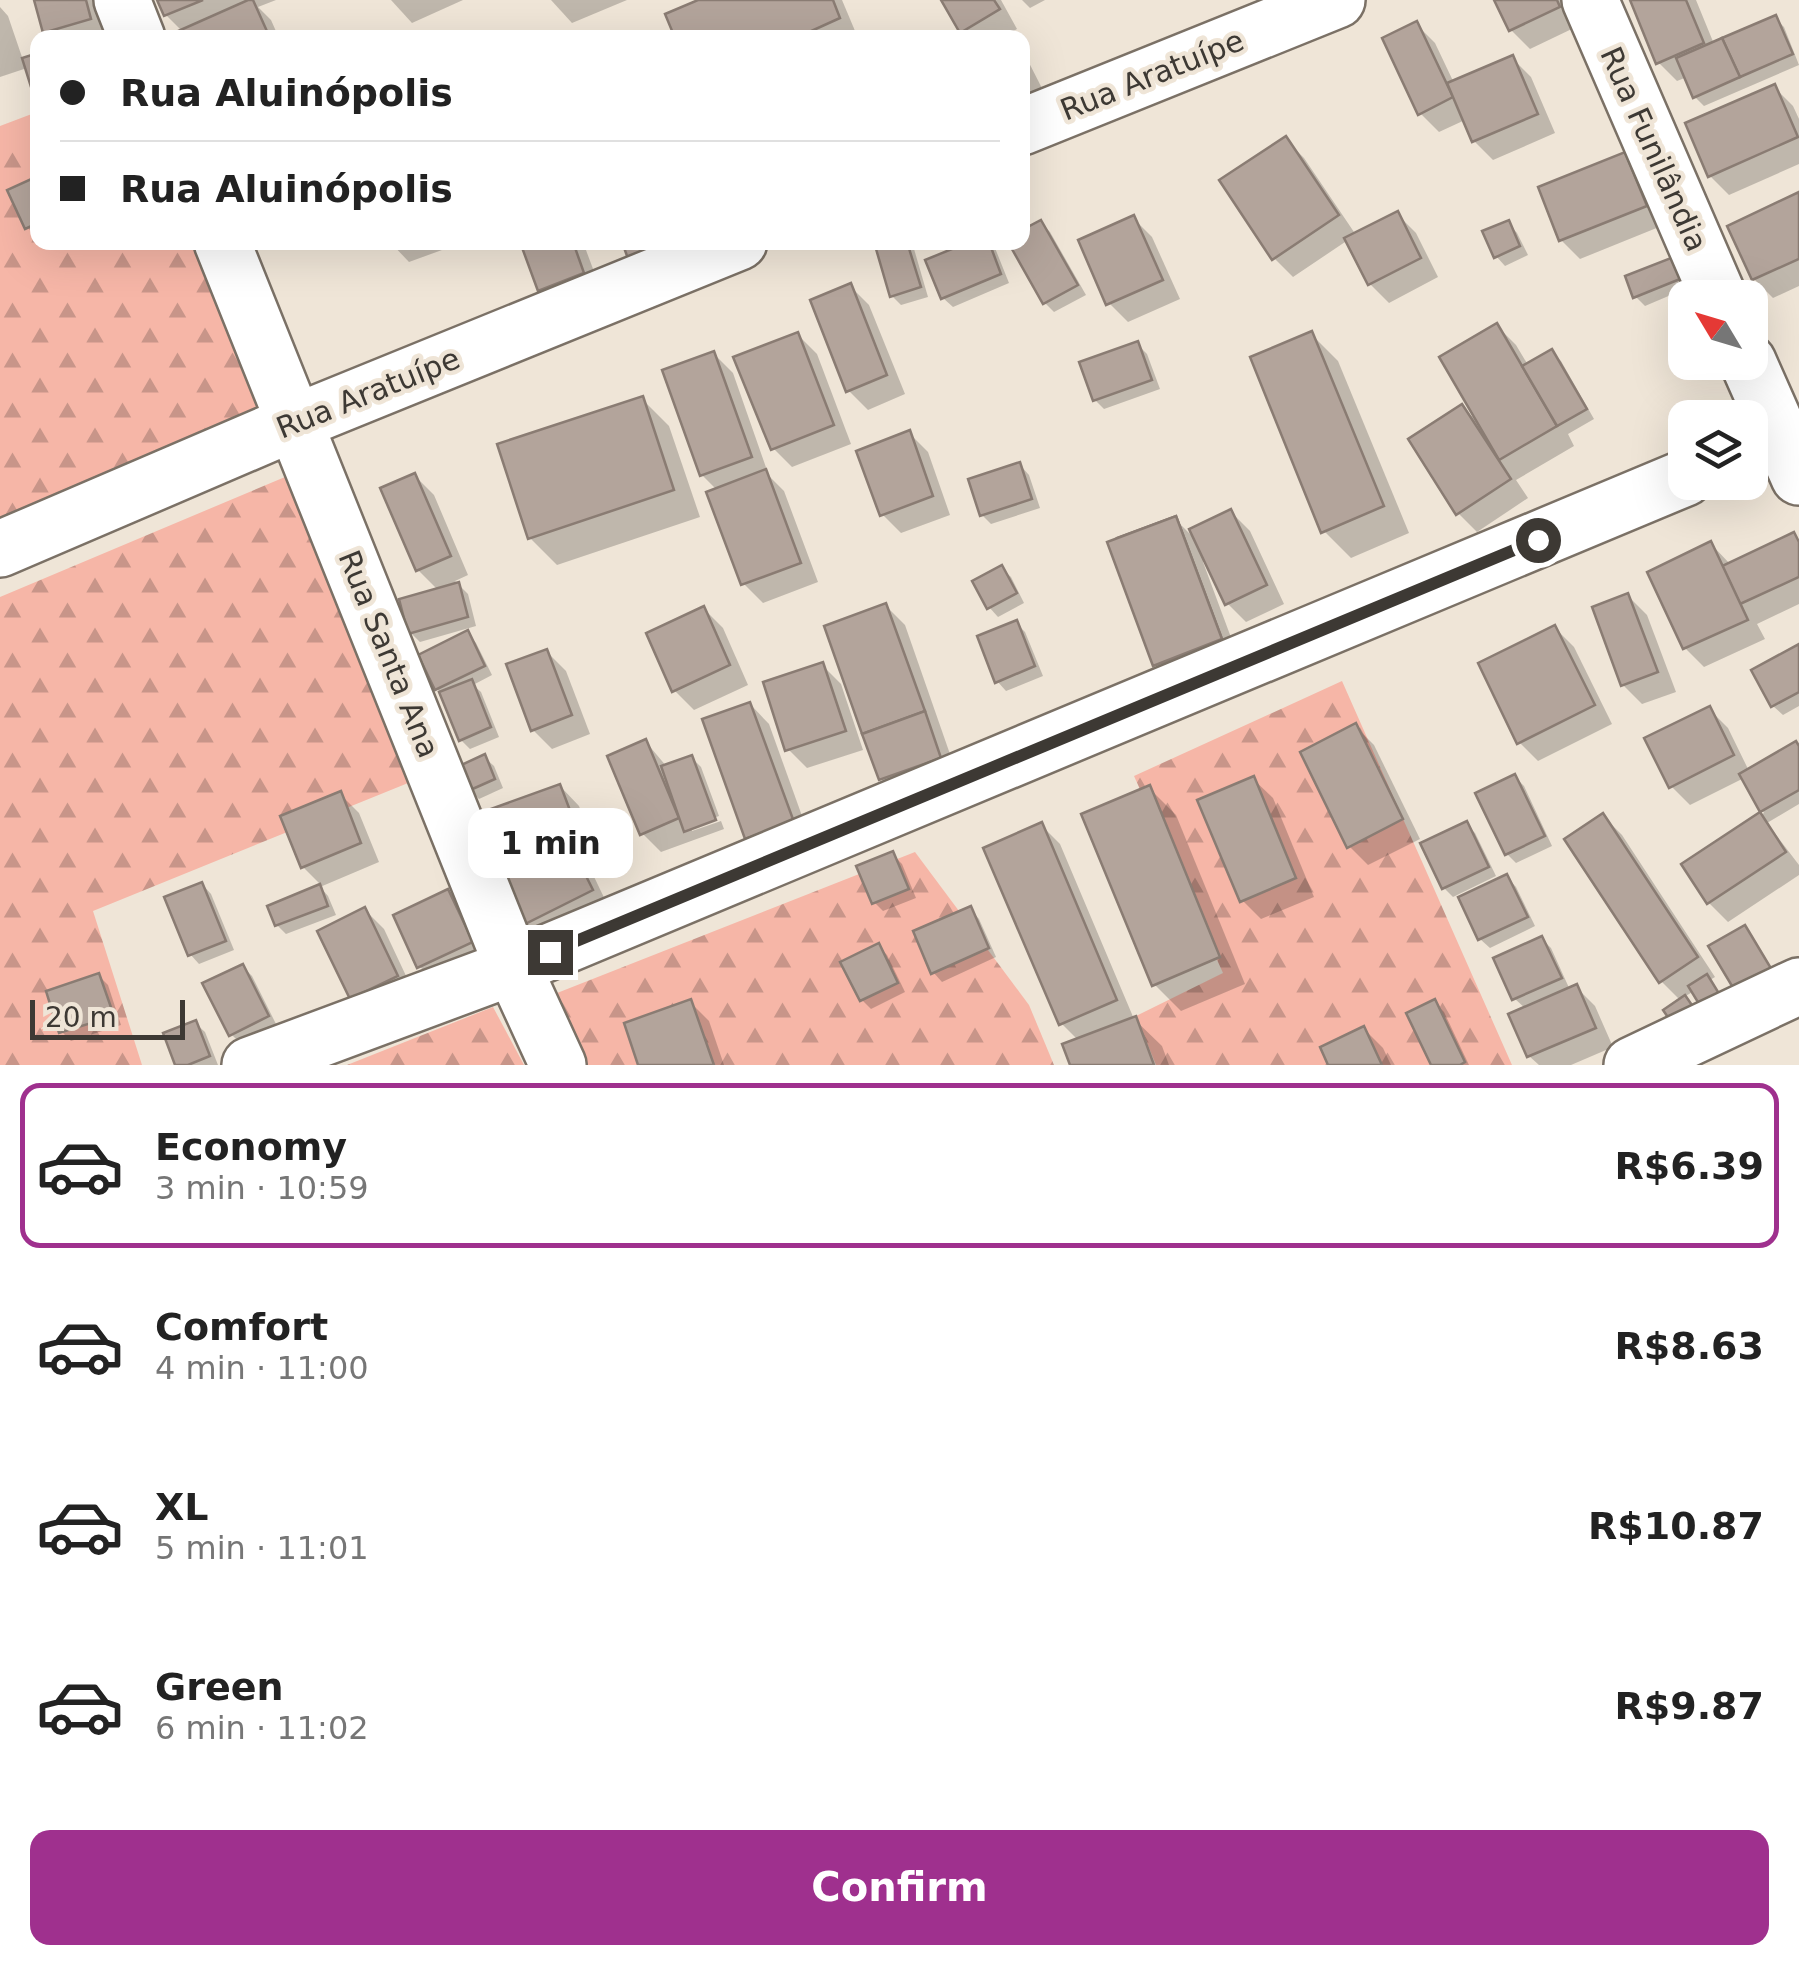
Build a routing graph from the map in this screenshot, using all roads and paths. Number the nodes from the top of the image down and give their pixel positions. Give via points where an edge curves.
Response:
1 (122, 0) edge
2 (1337, 0) edge
3 (1590, 0) edge
4 (134, 30) edge
5 (1030, 125) edge
6 (225, 250) edge
7 (719, 250) edge
8 (1712, 280) edge
9 (1755, 380) edge
10 (296, 422) junction
11 (1782, 449) edge
12 (1668, 485) edge
13 (0, 549) edge
14 (513, 967) junction
15 (1799, 986) edge
16 (250, 1065) edge
17 (558, 1065) edge
18 (1632, 1065) edge

1 - 4 street
2 - 5 street, Rua Aratuípe
3 - 8 street, Rua Funilândia
6 - 10 street, Rua Santa Ana
7 - 10 street, Rua Aratuípe
9 - 11 street
10 - 13 street, Rua Aratuípe
10 - 14 street, Rua Santa Ana
12 - 14 street
14 - 16 street
14 - 17 street, Rua Santa Ana
15 - 18 street

